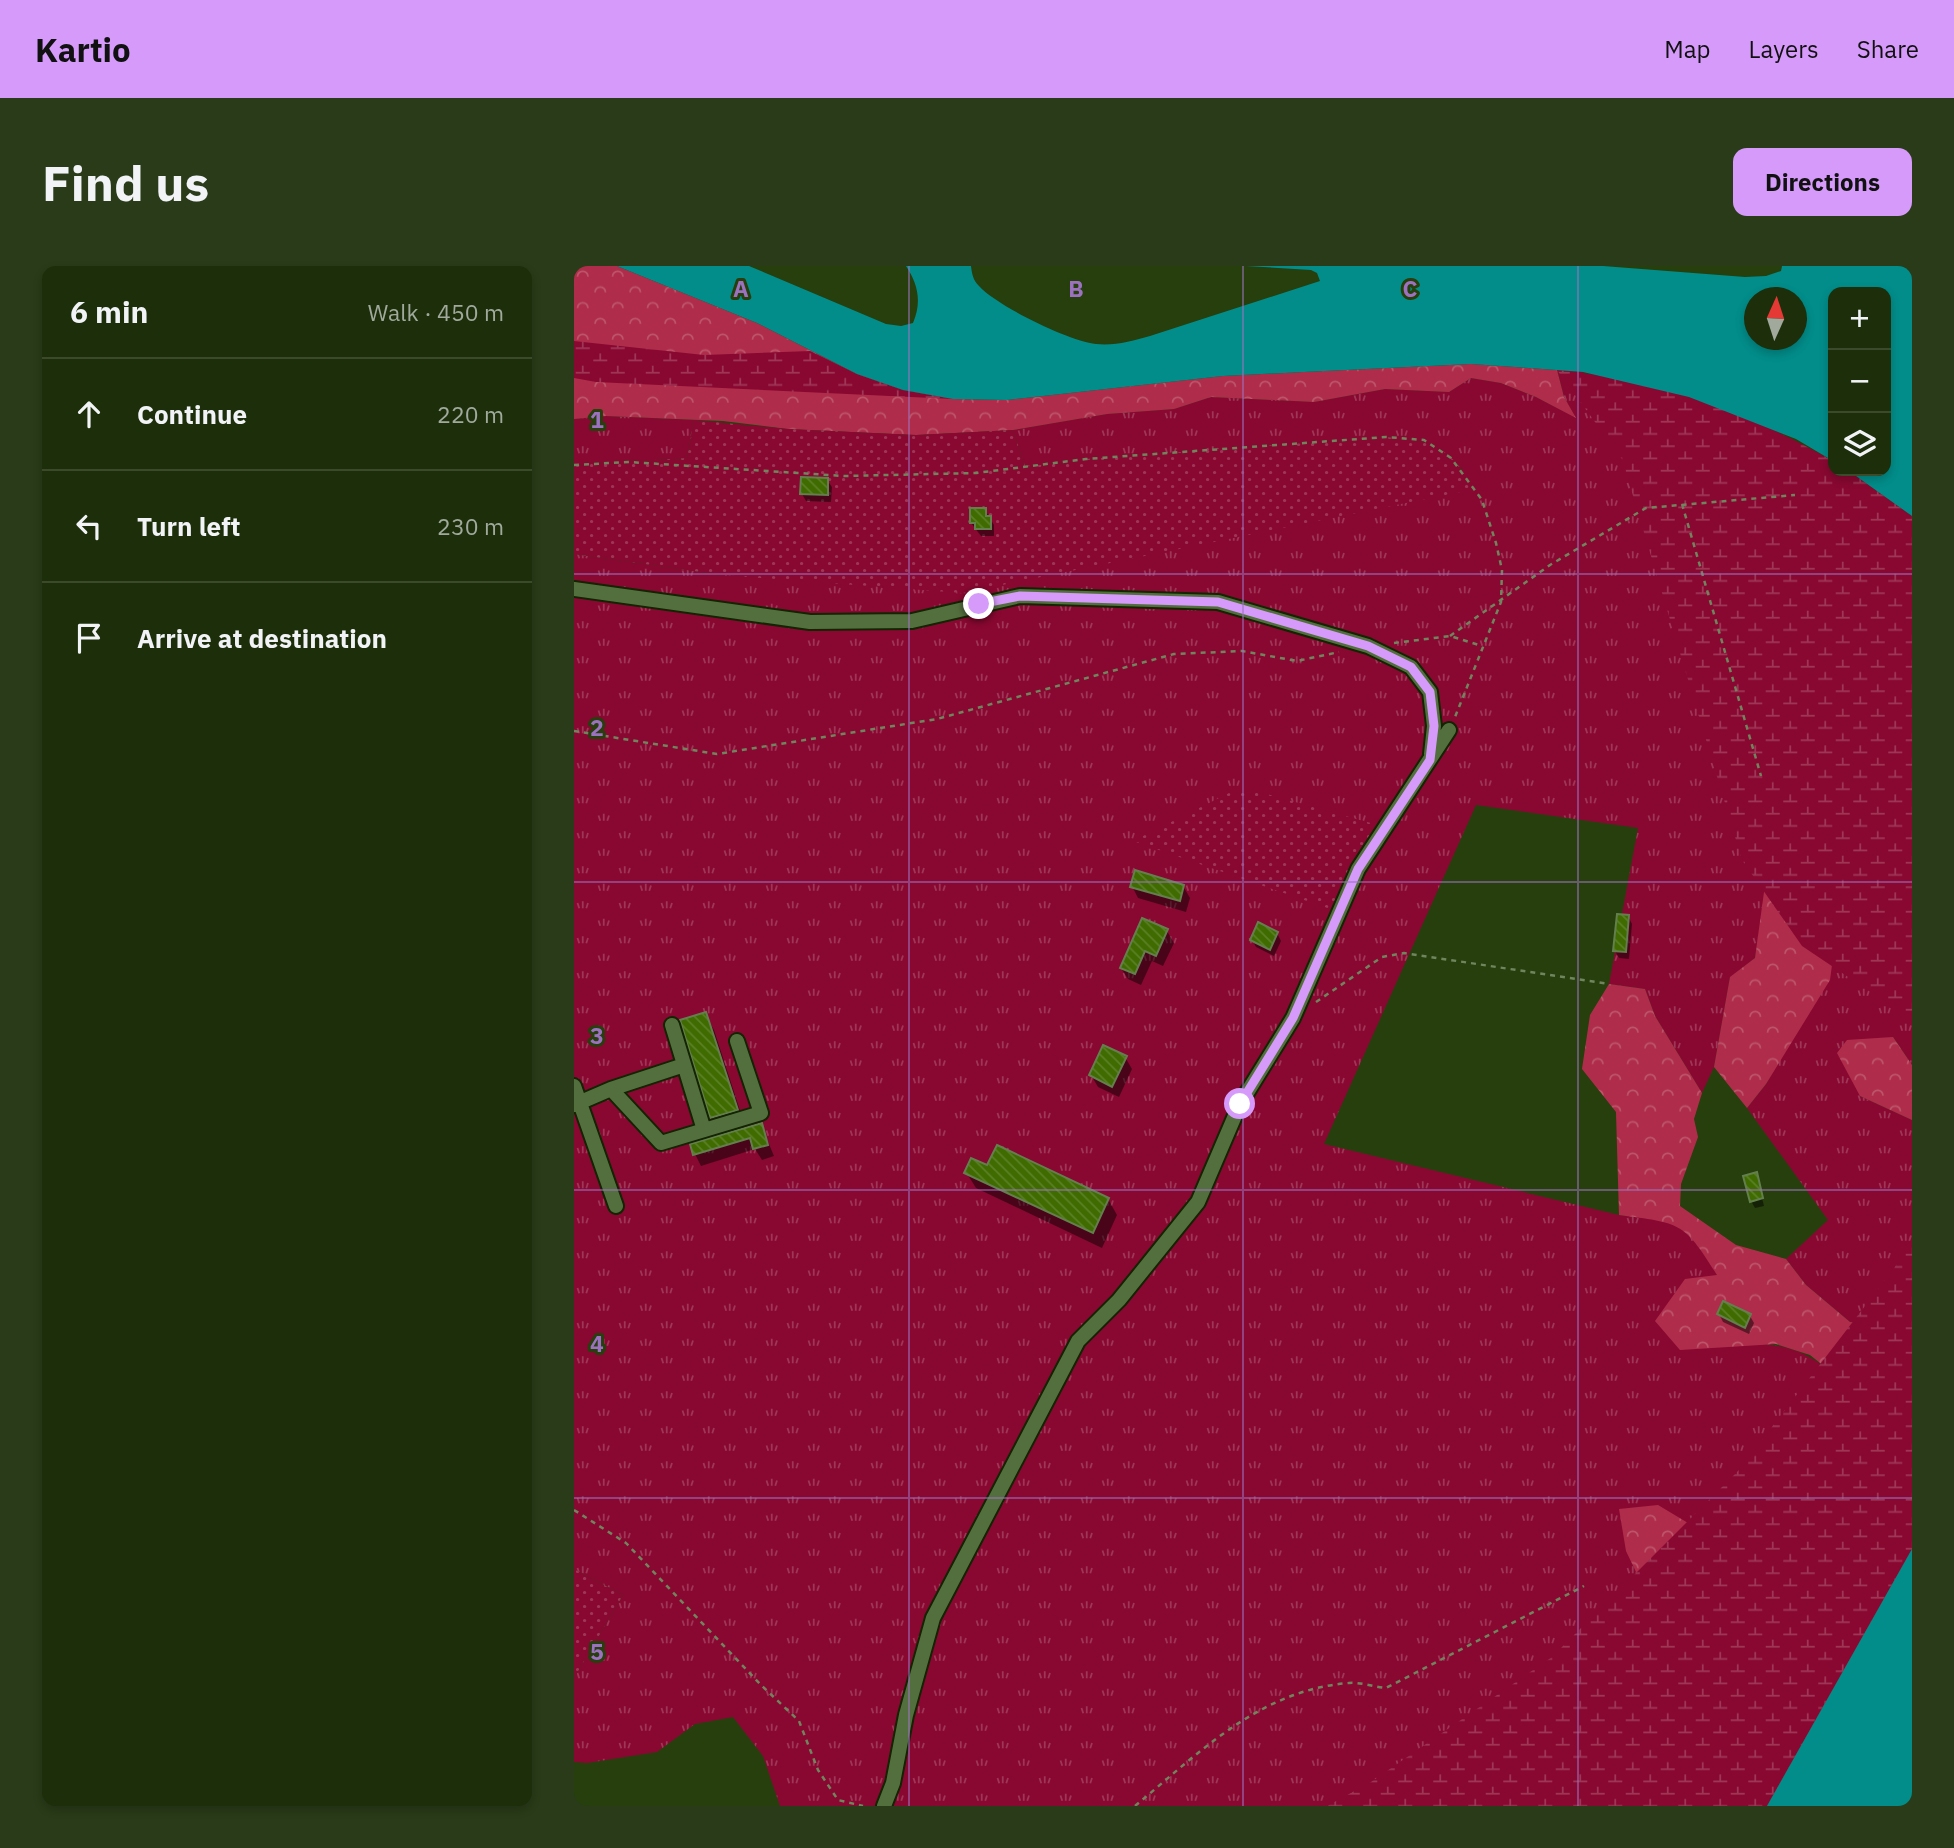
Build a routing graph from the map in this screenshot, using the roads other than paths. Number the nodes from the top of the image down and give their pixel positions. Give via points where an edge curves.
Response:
1 (574, 589) edge
2 (1449, 730) road end
3 (1430, 760) junction
4 (672, 1025) dead end
5 (737, 1041) dead end
6 (684, 1065) junction
7 (574, 1086) edge
8 (611, 1089) junction
9 (577, 1104) edge
10 (704, 1130) junction
11 (616, 1206) dead end
12 (884, 1806) edge

1 - 3 street via 810,622 912,621 1020,596 1218,602 1368,646 1411,667 1430,692 1434,726
2 - 3 street
3 - 12 street via 1358,869 1293,1018 1240,1104 1198,1202 1119,1300 1078,1340 933,1618
4 - 6 street
5 - 10 street via 761,1113
6 - 8 street
6 - 10 street
7 - 9 street
8 - 9 street
8 - 10 street via 661,1143
9 - 11 street

